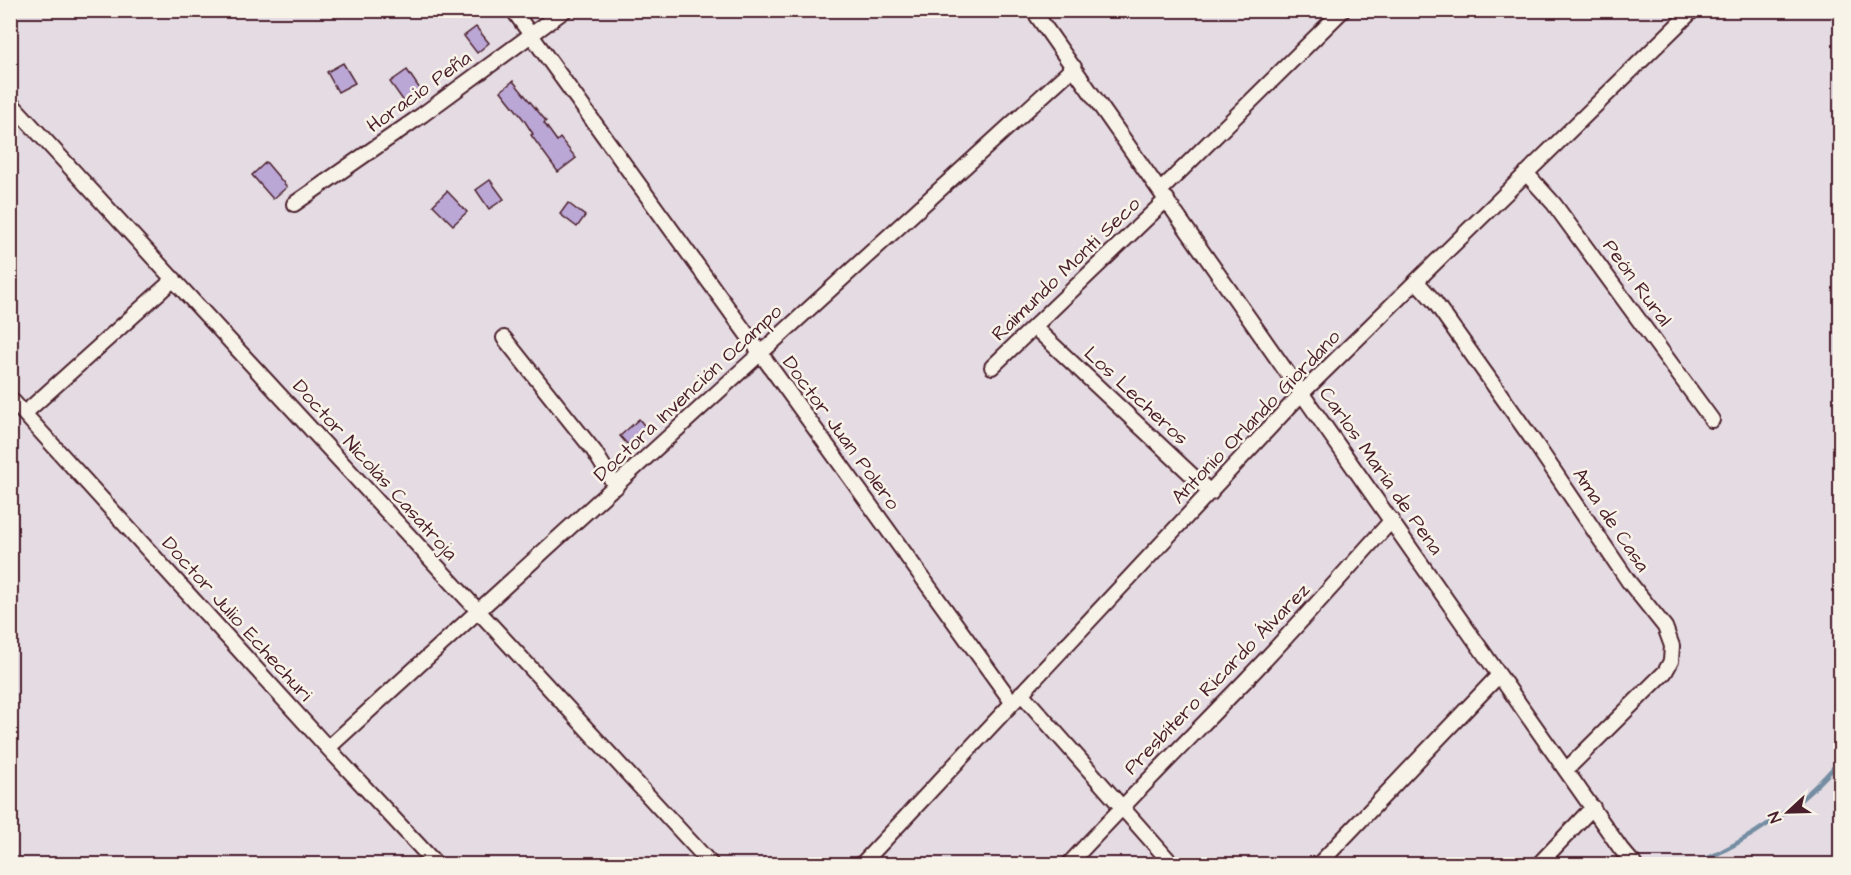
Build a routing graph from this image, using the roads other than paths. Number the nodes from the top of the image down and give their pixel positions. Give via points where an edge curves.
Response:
1 (513, 10) edge
2 (565, 10) edge
3 (1033, 10) edge
4 (1343, 10) edge
5 (1673, 10) edge
6 (1693, 10) edge
7 (1681, 23) junction
8 (531, 35) junction
9 (1074, 67) junction
10 (10, 102) edge
11 (1526, 172) junction
12 (1163, 195) junction
13 (294, 204) dead end
14 (174, 279) junction
15 (1417, 282) junction
16 (1034, 327) junction
17 (504, 338) dead end
18 (759, 354) junction
19 (992, 367) dead end
20 (1302, 393) junction
21 (10, 398) edge
22 (25, 413) junction
23 (1712, 420) dead end
24 (616, 487) junction
25 (1211, 493) junction
26 (1392, 520) junction
27 (478, 611) junction
28 (1499, 675) junction
29 (1016, 697) junction
30 (328, 748) junction
31 (1566, 770) junction
32 (1121, 807) junction
33 (1593, 807) junction
34 (436, 864) edge
35 (711, 864) edge
36 (862, 864) edge
37 (1069, 864) edge
38 (1172, 864) edge
39 (1319, 864) edge
40 (1539, 864) edge
41 (1634, 864) edge

1 - 8 street, Doctor Juan Polero
2 - 8 street, Horacio Peña
3 - 9 street, Carlos María de Pena
4 - 12 street, Raimundo Monti Seco
5 - 7 street
6 - 7 street, Antonio Orlando Giordano
7 - 11 street, Antonio Orlando Giordano
8 - 13 street, Horacio Peña
8 - 18 street, Doctor Juan Polero
9 - 12 street, Carlos María de Pena
9 - 18 street, Doctora Invención Ocampo
10 - 14 street, Doctor Nicolás Casatroja
11 - 15 street, Antonio Orlando Giordano
11 - 23 street, Peón Rural via 1554,204
12 - 16 street, Raimundo Monti Seco
12 - 20 street, Carlos María de Pena
14 - 22 street
14 - 27 street, Doctor Nicolás Casatroja
15 - 20 street, Antonio Orlando Giordano
15 - 31 street, Ama de Casa via 1670,637 1672,654 1665,672
16 - 19 street, Raimundo Monti Seco
16 - 25 street, Los Lecheros
17 - 24 street via 594,451
18 - 24 street, Doctora Invención Ocampo
18 - 29 street, Doctor Juan Polero
20 - 25 street, Antonio Orlando Giordano
20 - 26 street, Carlos María de Pena
21 - 22 street, Doctor Julio Echechuri
22 - 30 street, Doctor Julio Echechuri
24 - 27 street, Doctora Invención Ocampo
25 - 29 street, Antonio Orlando Giordano
26 - 28 street, Carlos María de Pena
26 - 32 street, Presbítero Ricardo Álvarez via 1252,674
27 - 30 street, Doctora Invención Ocampo
27 - 35 street, Doctor Nicolás Casatroja
28 - 31 street, Carlos María de Pena
28 - 39 street
29 - 32 street, Doctor Juan Polero
29 - 36 street, Antonio Orlando Giordano
30 - 34 street, Doctor Julio Echechuri
31 - 33 street, Carlos María de Pena
32 - 37 street, Presbítero Ricardo Álvarez
32 - 38 street, Doctor Juan Polero
33 - 40 street
33 - 41 street, Carlos María de Pena

